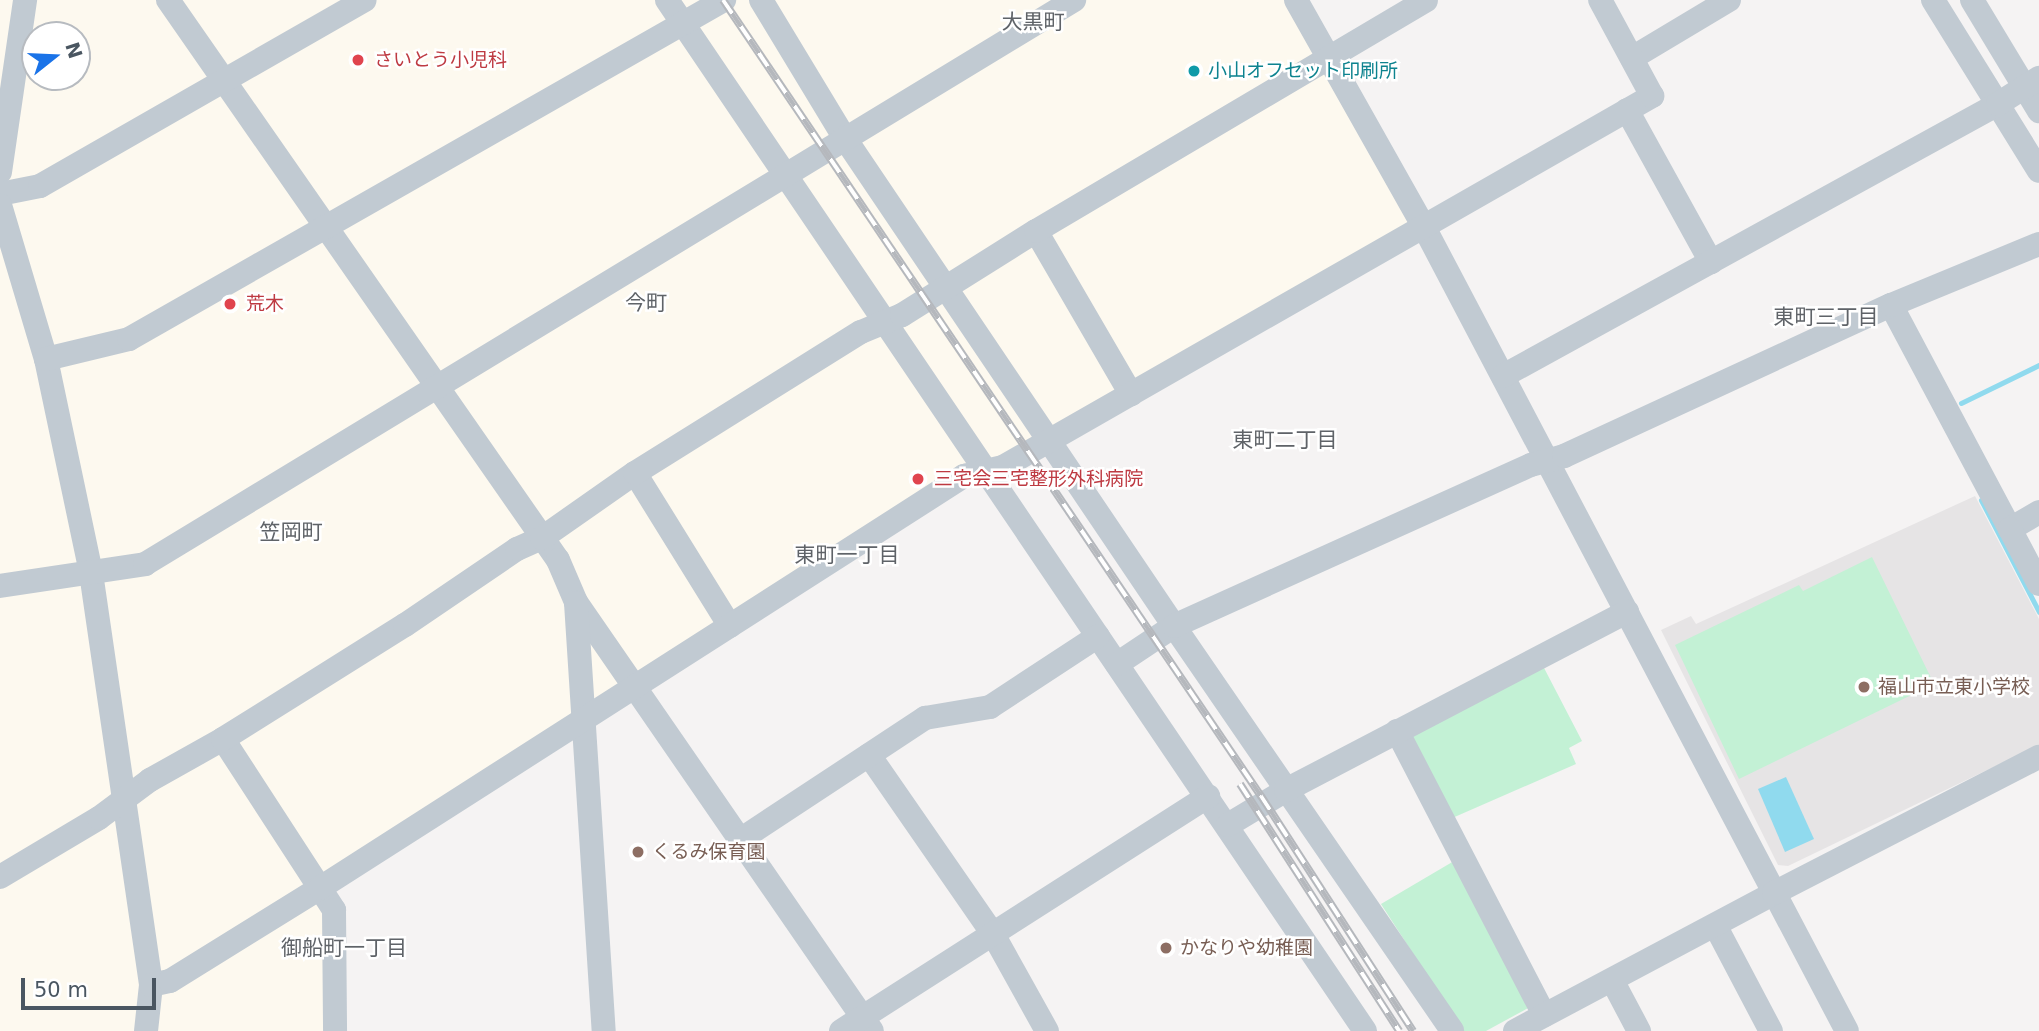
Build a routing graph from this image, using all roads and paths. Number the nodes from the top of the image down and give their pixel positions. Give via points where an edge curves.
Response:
1 (25, 0) edge
2 (168, 0) edge
3 (365, 0) edge
4 (667, 0) edge
5 (723, 0) edge
6 (761, 0) edge
7 (1074, 0) edge
8 (1296, 0) edge
9 (1426, 0) edge
10 (1600, 0) edge
11 (1729, 0) edge
12 (1933, 0) edge
13 (1972, 0) edge
14 (683, 24) junction
15 (1328, 58) junction
16 (1632, 58) junction
17 (225, 81) junction
18 (2032, 82) edge
19 (1998, 104) junction
20 (1627, 110) junction
21 (2039, 111) edge
22 (844, 137) junction
23 (2039, 171) edge
24 (0, 172) edge
25 (781, 180) junction
26 (0, 194) edge
27 (0, 205) edge
28 (327, 226) junction
29 (1424, 227) junction
30 (1036, 231) junction
31 (2039, 244) edge
32 (1711, 262) junction
33 (945, 287) junction
34 (1891, 305) junction
35 (884, 321) junction
36 (46, 359) junction
37 (1503, 376) junction
38 (437, 386) junction
39 (1131, 394) junction
40 (1050, 440) junction
41 (1546, 461) junction
42 (985, 471) junction
43 (635, 473) junction
44 (2039, 512) edge
45 (2010, 529) junction
46 (542, 538) junction
47 (91, 573) junction
48 (2039, 584) edge
49 (0, 586) edge
50 (576, 602) junction
51 (1627, 612) junction
52 (730, 626) junction
53 (1174, 626) junction
54 (1098, 636) junction
55 (1117, 664) junction
56 (634, 685) junction
57 (583, 720) junction
58 (1397, 731) junction
59 (223, 739) junction
60 (869, 755) junction
61 (2039, 757) edge
62 (1286, 790) junction
63 (1208, 796) junction
64 (126, 800) junction
65 (1228, 825) junction
66 (740, 840) junction
67 (0, 877) edge
68 (320, 888) junction
69 (1774, 893) junction
70 (1714, 925) junction
71 (993, 934) junction
72 (1612, 980) junction
73 (151, 985) junction
74 (1544, 1015) junction
75 (868, 1023) edge
76 (146, 1031) edge
77 (335, 1031) edge
78 (604, 1031) edge
79 (841, 1031) edge
80 (1047, 1031) edge
81 (1366, 1031) edge
82 (1452, 1031) edge
83 (1515, 1031) edge
84 (1639, 1031) edge
85 (1771, 1031) edge
86 (1847, 1031) edge

1 - 24 street
2 - 17 street
3 - 17 street
4 - 14 street
5 - 14 street
6 - 22 street
7 - 22 street
8 - 15 street
9 - 15 street
10 - 16 street
11 - 16 street
12 - 19 street
13 - 18 street
14 - 25 street
14 - 28 street
15 - 29 street
15 - 30 street
16 - 20 street via 1652,96
17 - 26 street via 40,186
17 - 28 street
18 - 19 street
18 - 21 street
19 - 23 street
19 - 32 street
20 - 29 street
20 - 32 street
22 - 25 street
22 - 33 street
25 - 35 street
25 - 38 street
27 - 36 street
28 - 36 street via 129,339
28 - 38 street
29 - 37 street
29 - 39 street
30 - 33 street
30 - 39 street
31 - 34 street
32 - 37 street
33 - 35 street via 902,315
33 - 40 street
34 - 41 street
34 - 45 street
35 - 42 street
35 - 43 street
36 - 47 street
37 - 41 street
38 - 46 street
38 - 47 street via 145,564
39 - 40 street
40 - 42 street via 1003,467
40 - 53 street
41 - 51 street
41 - 53 street
42 - 52 street via 964,476
42 - 54 street
43 - 46 street
43 - 52 street
44 - 45 street
45 - 48 street
46 - 50 street via 558,560
46 - 59 street via 517,548 405,625
47 - 49 street
47 - 64 street
50 - 56 street
50 - 57 street
51 - 58 street
51 - 69 street
52 - 56 street
53 - 55 street
53 - 62 street
54 - 55 street
54 - 60 street via 990,707 925,718
55 - 63 street
56 - 57 street
56 - 66 street
57 - 68 street
57 - 78 street
58 - 62 street
58 - 74 street
59 - 64 street via 150,780
59 - 68 street
60 - 66 street
60 - 71 street
61 - 69 street
62 - 65 street
62 - 82 street
63 - 65 street
63 - 71 street
64 - 67 street
64 - 73 street
65 - 81 street
66 - 75 street
68 - 73 street via 170,981
68 - 77 street via 334,910
69 - 70 street
69 - 86 street
70 - 72 street
70 - 85 street
71 - 75 street
71 - 80 street
72 - 74 street
72 - 84 street
73 - 76 street
74 - 83 street
75 - 79 street

